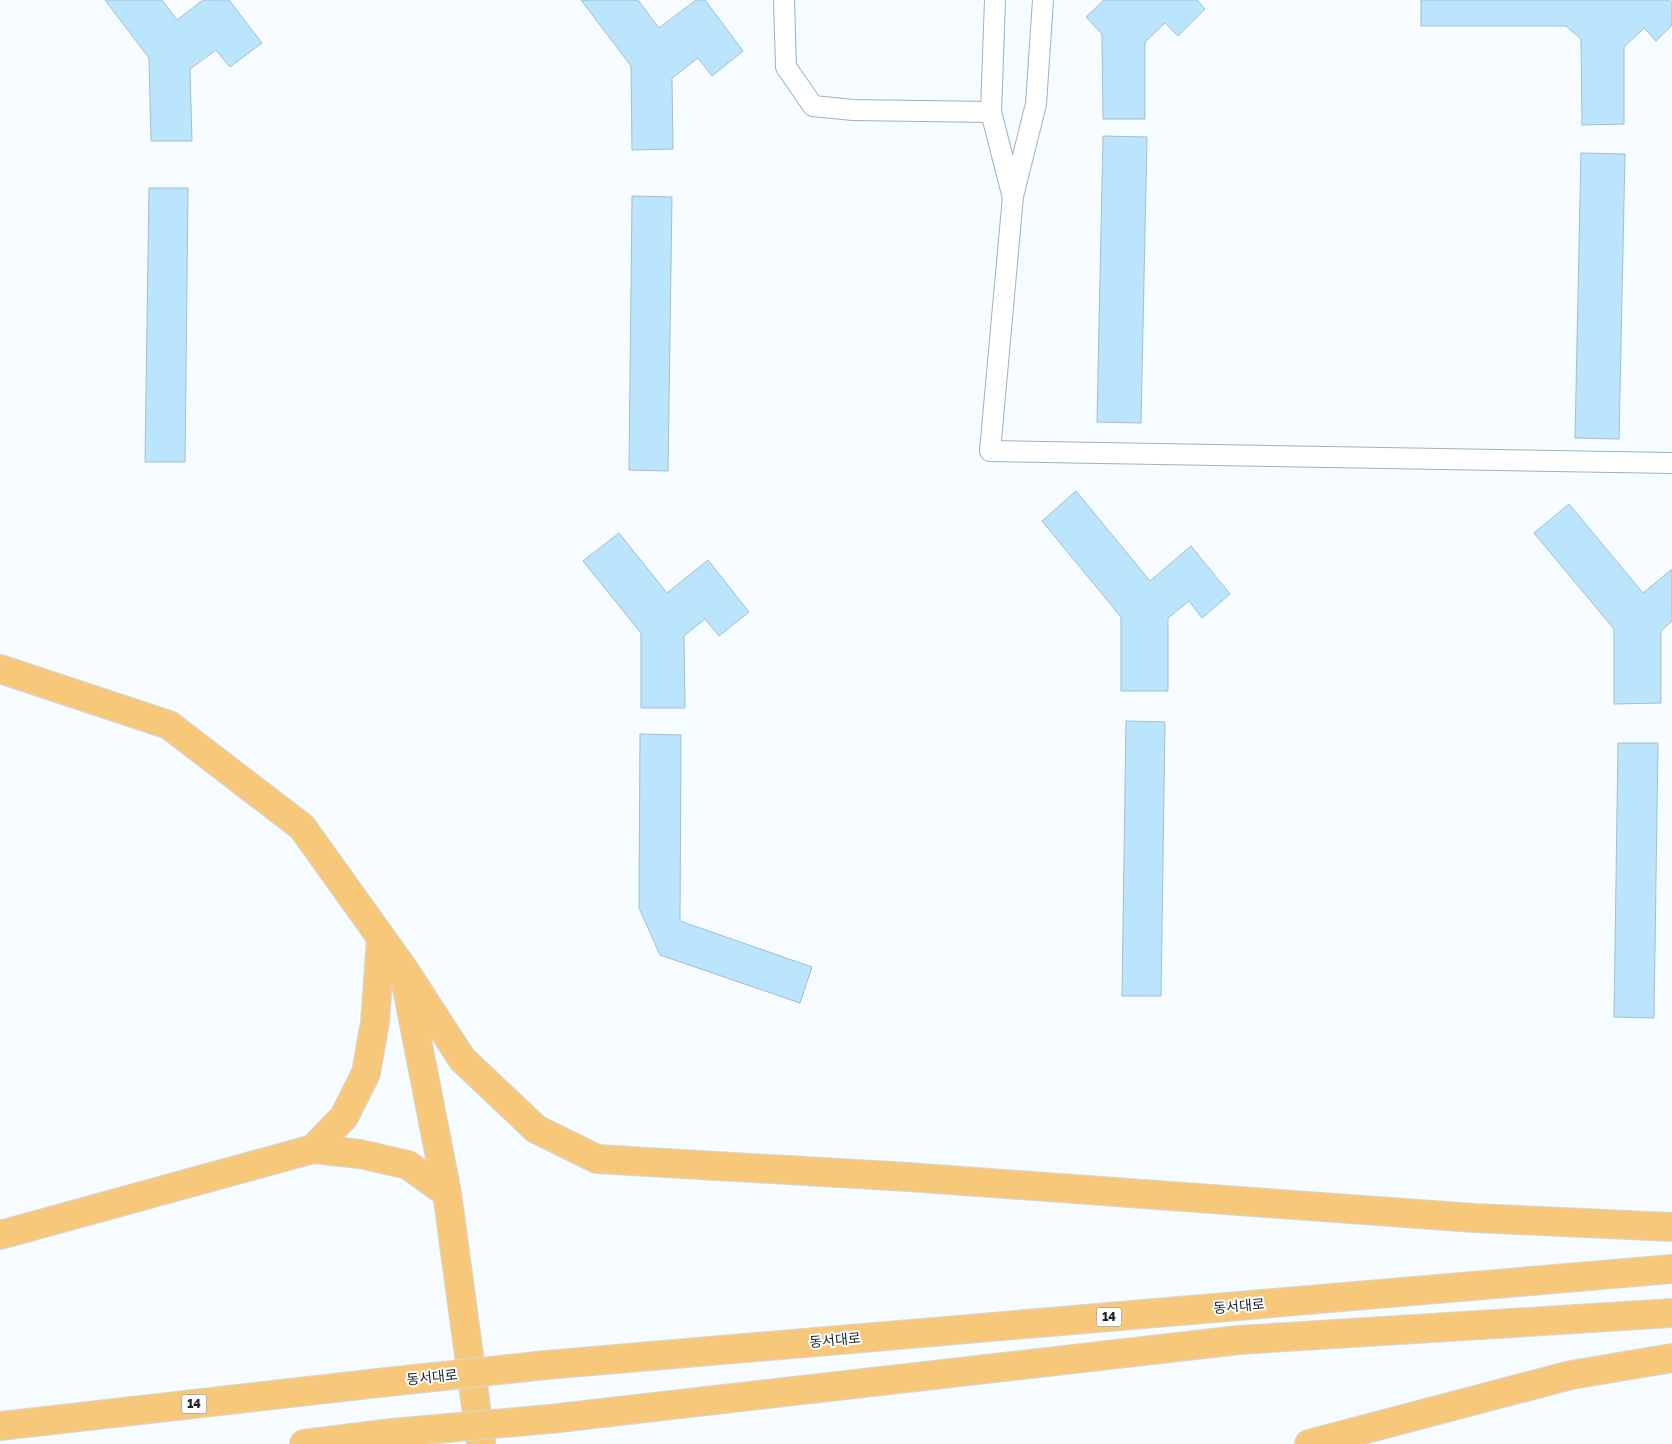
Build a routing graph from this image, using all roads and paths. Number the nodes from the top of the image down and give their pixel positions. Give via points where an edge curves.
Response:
1 (784, 0) edge
2 (995, 0) edge
3 (1043, 0) edge
4 (991, 112) junction
5 (1013, 196) junction
6 (1672, 463) edge
7 (0, 668) edge
8 (381, 938) junction
9 (403, 968) junction
10 (313, 1149) junction
11 (447, 1193) junction
12 (1672, 1227) edge
13 (0, 1235) edge
14 (1672, 1269) edge
15 (1672, 1313) edge
16 (1672, 1358) edge
17 (0, 1426) edge
18 (304, 1444) edge
19 (481, 1444) edge
20 (1309, 1444) edge

1 - 4 lane via 786,67 813,106 853,110
2 - 4 lane
3 - 5 lane via 1036,104
4 - 5 lane
5 - 6 lane via 990,452
7 - 8 highway via 168,725 302,828
8 - 9 highway
8 - 10 highway via 375,1022 366,1074 344,1117
9 - 11 highway
9 - 12 highway via 462,1059 536,1129 598,1159 908,1177 1474,1218
10 - 11 highway via 360,1154 408,1165
10 - 13 highway
11 - 19 highway
14 - 17 highway, 동서대로 / 14, bridge via 546,1365
15 - 18 highway, bridge via 1239,1340
16 - 20 highway via 1571,1375

